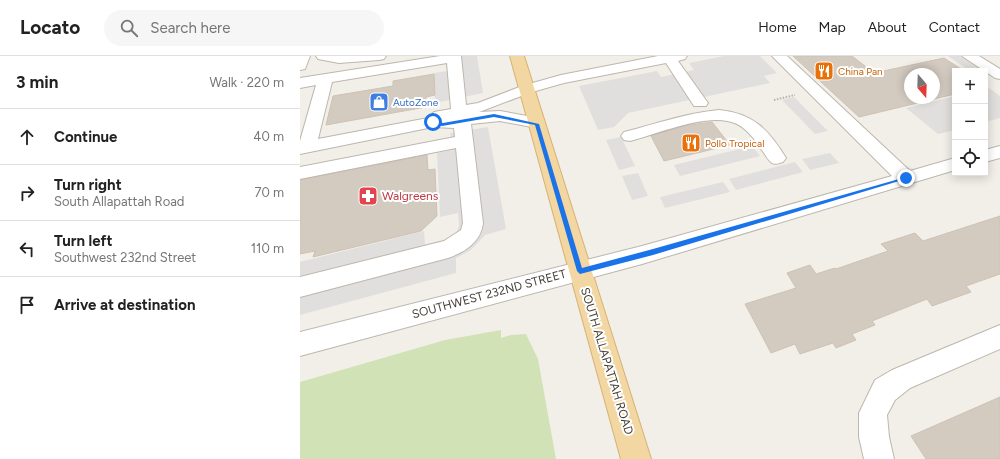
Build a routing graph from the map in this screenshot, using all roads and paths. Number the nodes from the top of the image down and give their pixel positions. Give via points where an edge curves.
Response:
1 (303, 56) edge
2 (322, 56) edge
3 (378, 56) edge
4 (517, 56) edge
5 (642, 56) edge
6 (779, 56) edge
7 (969, 56) edge
8 (349, 57) edge
9 (454, 57) edge
10 (672, 57) edge
11 (300, 66) edge
12 (1000, 75) edge
13 (325, 79) junction
14 (300, 83) edge
15 (525, 83) junction
16 (801, 94) dead end
17 (774, 100) dead end
18 (700, 103) dead end
19 (537, 124) junction
20 (462, 127) junction
21 (630, 136) dead end
22 (303, 148) edge
23 (1000, 152) edge
24 (988, 155) edge
25 (777, 158) dead end
26 (952, 165) edge
27 (300, 167) edge
28 (300, 173) edge
29 (906, 178) junction
30 (580, 271) junction
31 (300, 287) edge
32 (1000, 337) edge
33 (300, 344) edge
34 (636, 459) edge
35 (879, 459) edge

1 - 11 street
2 - 8 street via 332,59
3 - 8 street
4 - 15 main road, SOUTH ALLAPATTAH ROAD
5 - 15 street
6 - 29 street
7 - 12 street
9 - 13 street
9 - 20 street
10 - 15 street via 561,79
10 - 18 street
13 - 14 street
13 - 22 street
15 - 19 main road, SOUTH ALLAPATTAH ROAD
15 - 20 street via 488,105
16 - 17 path
19 - 20 street via 494,115
19 - 30 main road, SOUTH ALLAPATTAH ROAD
20 - 22 street via 433,122
20 - 27 street
20 - 28 street
20 - 31 street via 473,227 464,240 440,252
21 - 25 street via 676,123 727,115 746,122
23 - 24 street
26 - 29 street, SOUTHWEST 232ND STREET
29 - 30 street, SOUTHWEST 232ND STREET
30 - 33 street, SOUTHWEST 232ND STREET
30 - 34 main road, SOUTH ALLAPATTAH ROAD
32 - 35 street via 892,383 884,390 873,413 874,437

